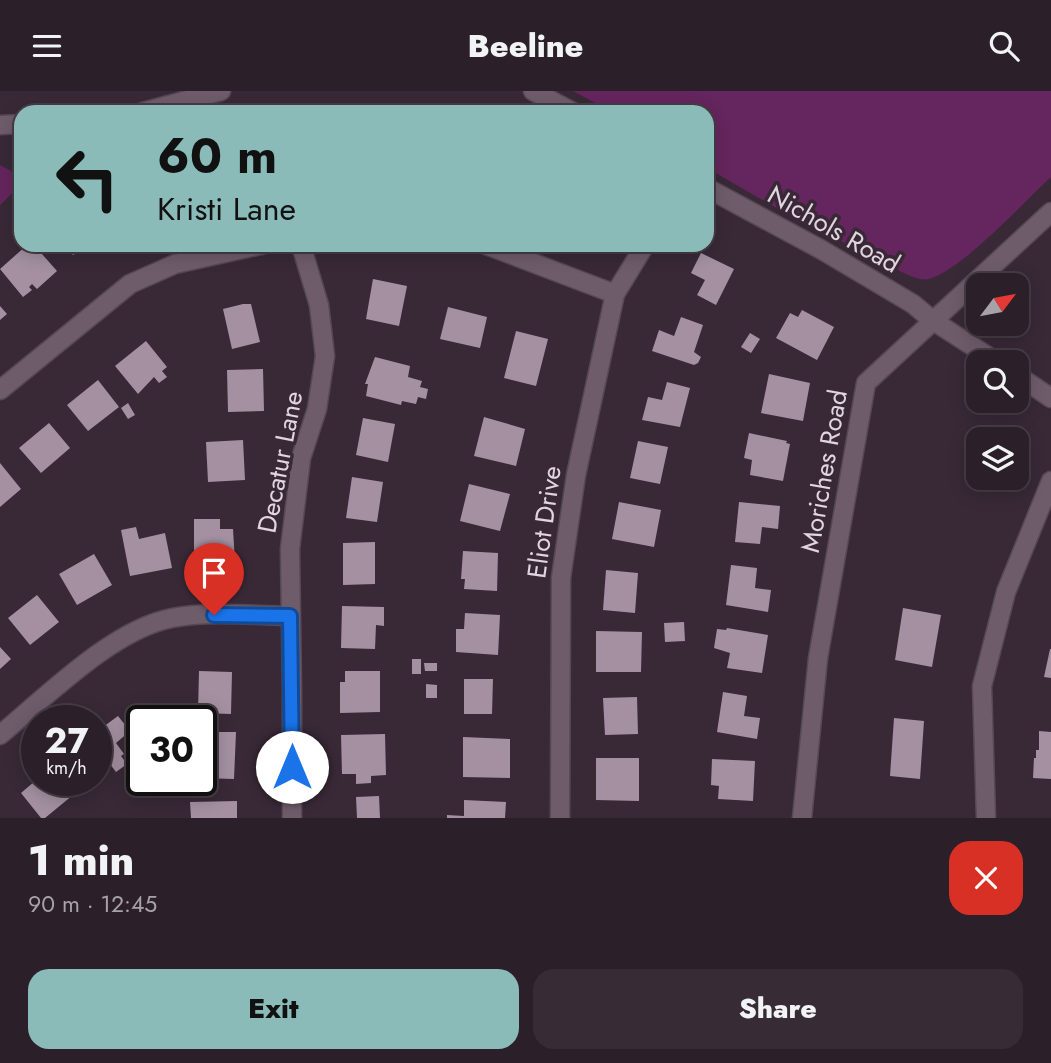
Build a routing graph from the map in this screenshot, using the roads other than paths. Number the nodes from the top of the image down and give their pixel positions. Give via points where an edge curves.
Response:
1 (221, 91) edge
2 (533, 91) edge
3 (169, 105) edge
4 (560, 105) edge
5 (714, 192) edge
6 (1051, 212) edge
7 (229, 252) edge
8 (303, 252) edge
9 (504, 252) edge
10 (641, 252) edge
11 (615, 294) junction
12 (932, 320) junction
13 (978, 350) edge
14 (1029, 383) edge
15 (0, 390) edge
16 (1051, 398) edge
17 (1051, 481) edge
18 (290, 616) junction
19 (0, 735) edge
20 (292, 818) edge
21 (560, 818) edge
22 (802, 818) edge
23 (986, 818) edge

1 - 3 street
2 - 4 street
5 - 12 street, Nichols Road via 822,250
6 - 12 street, Moriches Road
7 - 15 street via 175,264 130,284
8 - 18 street, Decatur Lane via 319,305 325,356 317,409 301,458 289,549
9 - 11 street
10 - 11 street, Eliot Drive
11 - 21 street, Eliot Drive via 576,475 561,578
12 - 13 street, Nichols Road
12 - 22 street, Moriches Road via 866,383 818,658
14 - 16 street
17 - 23 street via 1006,592 982,686
18 - 19 street via 172,618 147,626 82,666
18 - 20 street, Decatur Lane

